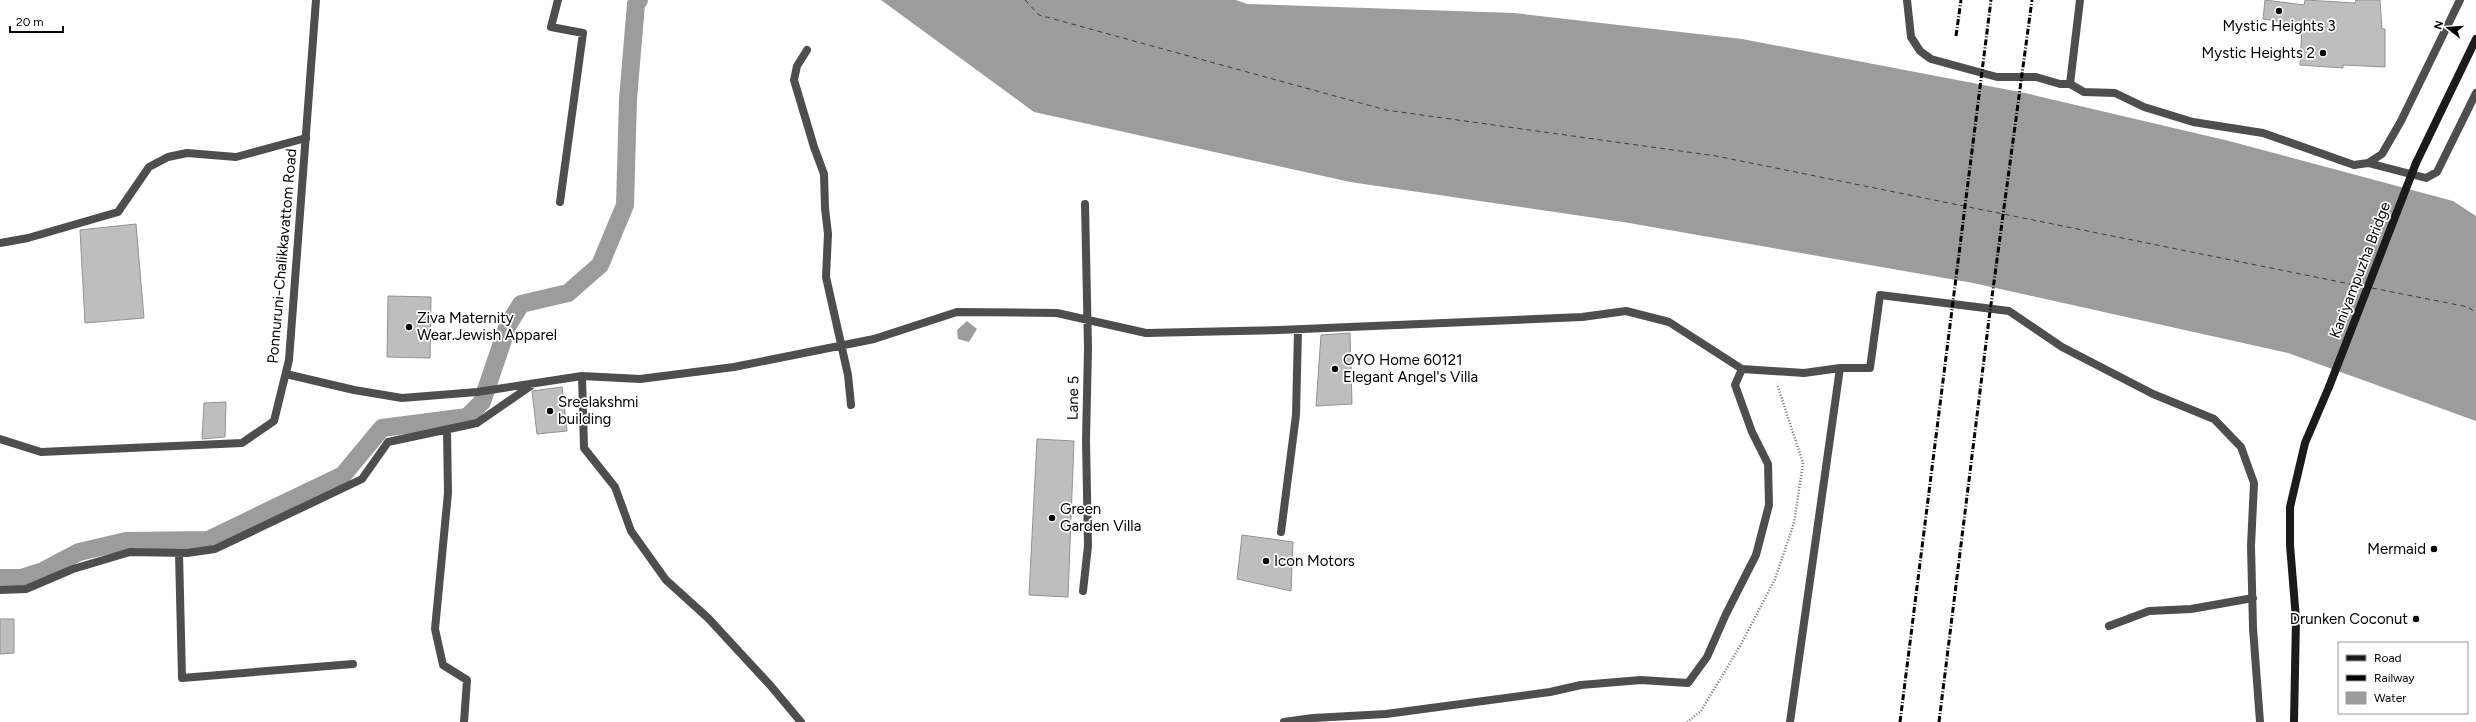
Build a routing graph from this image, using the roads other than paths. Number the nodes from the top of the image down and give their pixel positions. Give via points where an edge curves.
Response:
1 (316, 0) edge
2 (558, 0) edge
3 (1907, 0) edge
4 (2080, 0) edge
5 (2460, 0) edge
6 (2476, 39) edge
7 (807, 50) dead end
8 (2070, 84) junction
9 (2476, 92) edge
10 (306, 138) junction
11 (2368, 163) junction
12 (560, 202) dead end
13 (1085, 204) dead end
14 (0, 243) edge
15 (1087, 320) junction
16 (1298, 330) junction
17 (842, 344) junction
18 (1840, 368) junction
19 (1742, 369) junction
20 (286, 374) junction
21 (582, 376) junction
22 (534, 383) junction
23 (851, 405) dead end
24 (447, 431) junction
25 (0, 439) edge
26 (1281, 532) dead end
27 (179, 553) junction
28 (0, 590) edge
29 (1083, 591) dead end
30 (2252, 598) junction
31 (2109, 626) dead end
32 (353, 664) dead end
33 (464, 722) edge
34 (800, 722) edge
35 (1284, 722) edge
36 (1790, 722) edge
37 (2260, 722) edge
38 (2294, 722) edge

1 - 10 street, Ponnuruni-Chalikkavattom Road
2 - 12 street via 551,27 583,33
3 - 8 street via 1911,36 1920,51 1931,59 1997,77 2036,77 2060,84
4 - 8 street
5 - 11 street via 2401,121 2382,154
6 - 38 main road, Kaniyampuzha Bridge, bridge via 2416,163 2305,443 2290,507 2290,545 2296,619
7 - 17 street via 797,66 794,80 824,174 828,234 826,277
8 - 11 street via 2084,92 2115,94 2144,107 2193,122 2263,133 2354,165
9 - 11 street via 2437,172 2426,178
10 - 14 street via 236,157 188,153 168,157 149,167 118,212 28,238
10 - 20 street, Ponnuruni-Chalikkavattom Road
13 - 15 street, Lane 5
15 - 16 street via 1146,333
15 - 17 street via 1057,313 957,312 874,339
15 - 29 street, Lane 5 via 1088,546
16 - 19 street via 1582,317 1626,311 1669,322
16 - 26 street via 1296,415
17 - 21 street via 734,367 640,379
17 - 23 street
18 - 19 street via 1804,372
18 - 30 street via 1870,368 1880,295 2009,311 2069,350 2153,394 2214,419 2241,447 2254,483
18 - 36 street
19 - 35 street via 1735,385 1752,432 1768,464 1769,505 1756,555 1707,657 1688,683 1641,680 1581,685 1550,692 1386,714
20 - 22 street via 402,398 477,392
20 - 25 street, Ponnuruni-Chalikkavattom Road via 274,421 242,443 41,452
21 - 22 street
21 - 34 street via 584,448 615,487 631,531 666,580 708,618 770,685
22 - 24 street via 477,423
24 - 27 street via 388,442 362,479 215,549
24 - 33 street via 448,493 435,628 442,665 467,680
27 - 28 street via 130,552 73,569 26,589
27 - 32 street via 182,678
30 - 31 street via 2191,609 2149,611
30 - 37 street

